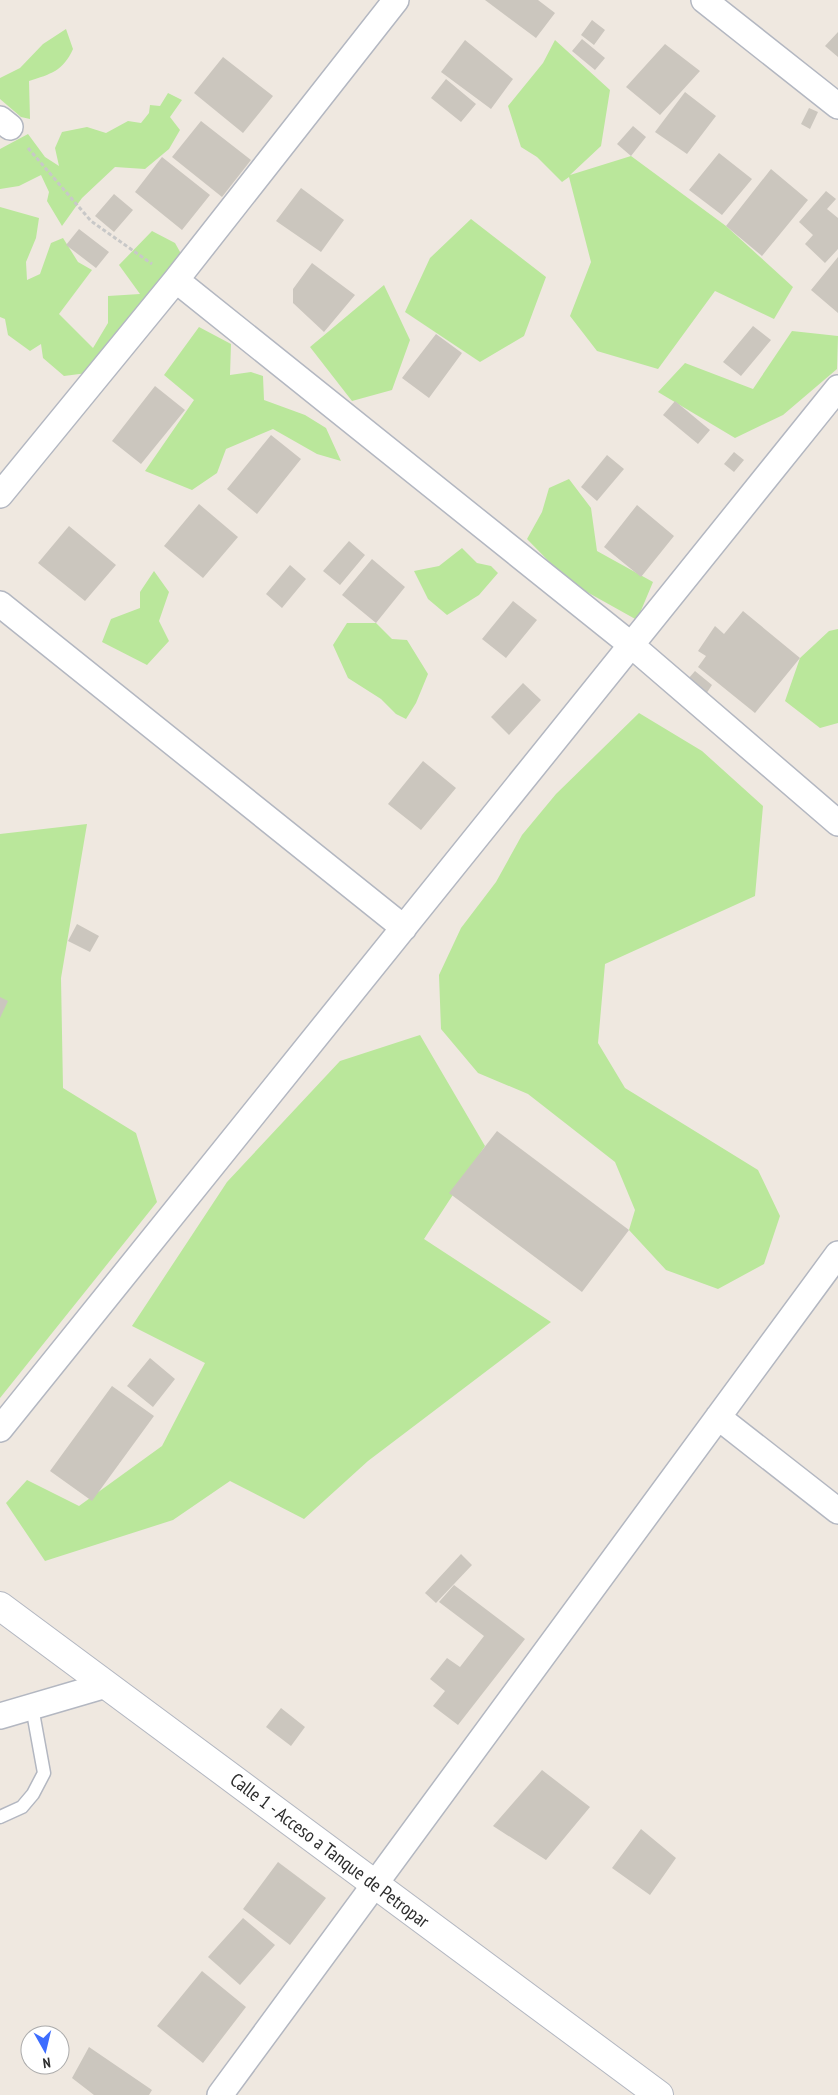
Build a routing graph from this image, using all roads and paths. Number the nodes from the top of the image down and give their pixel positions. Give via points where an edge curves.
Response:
1 (396, 0) edge
2 (704, 0) edge
3 (838, 106) edge
4 (5, 123) edge
5 (176, 280) junction
6 (838, 388) edge
7 (0, 495) edge
8 (0, 604) edge
9 (630, 644) junction
10 (838, 824) edge
11 (404, 928) junction
12 (838, 1254) edge
13 (718, 1417) junction
14 (0, 1429) edge
15 (838, 1511) edge
16 (0, 1606) edge
17 (106, 1684) junction
18 (32, 1707) junction
19 (0, 1716) edge
20 (0, 1817) edge
21 (375, 1884) junction
22 (220, 2095) edge
23 (659, 2095) edge

1 - 5 street
2 - 3 street
4 - 5 path via 91,221
5 - 7 street
5 - 9 street
6 - 9 street
8 - 11 street
9 - 10 street
9 - 11 street
11 - 14 street
12 - 13 street
13 - 15 street
13 - 21 street
16 - 17 street, Calle 1 - Acceso a Tanque de Petropar
17 - 18 street
17 - 21 street, Calle 1 - Acceso a Tanque de Petropar
18 - 19 street
18 - 20 lane via 44,1773 34,1794 22,1807
21 - 22 street
21 - 23 street, Calle 1 - Acceso a Tanque de Petropar

